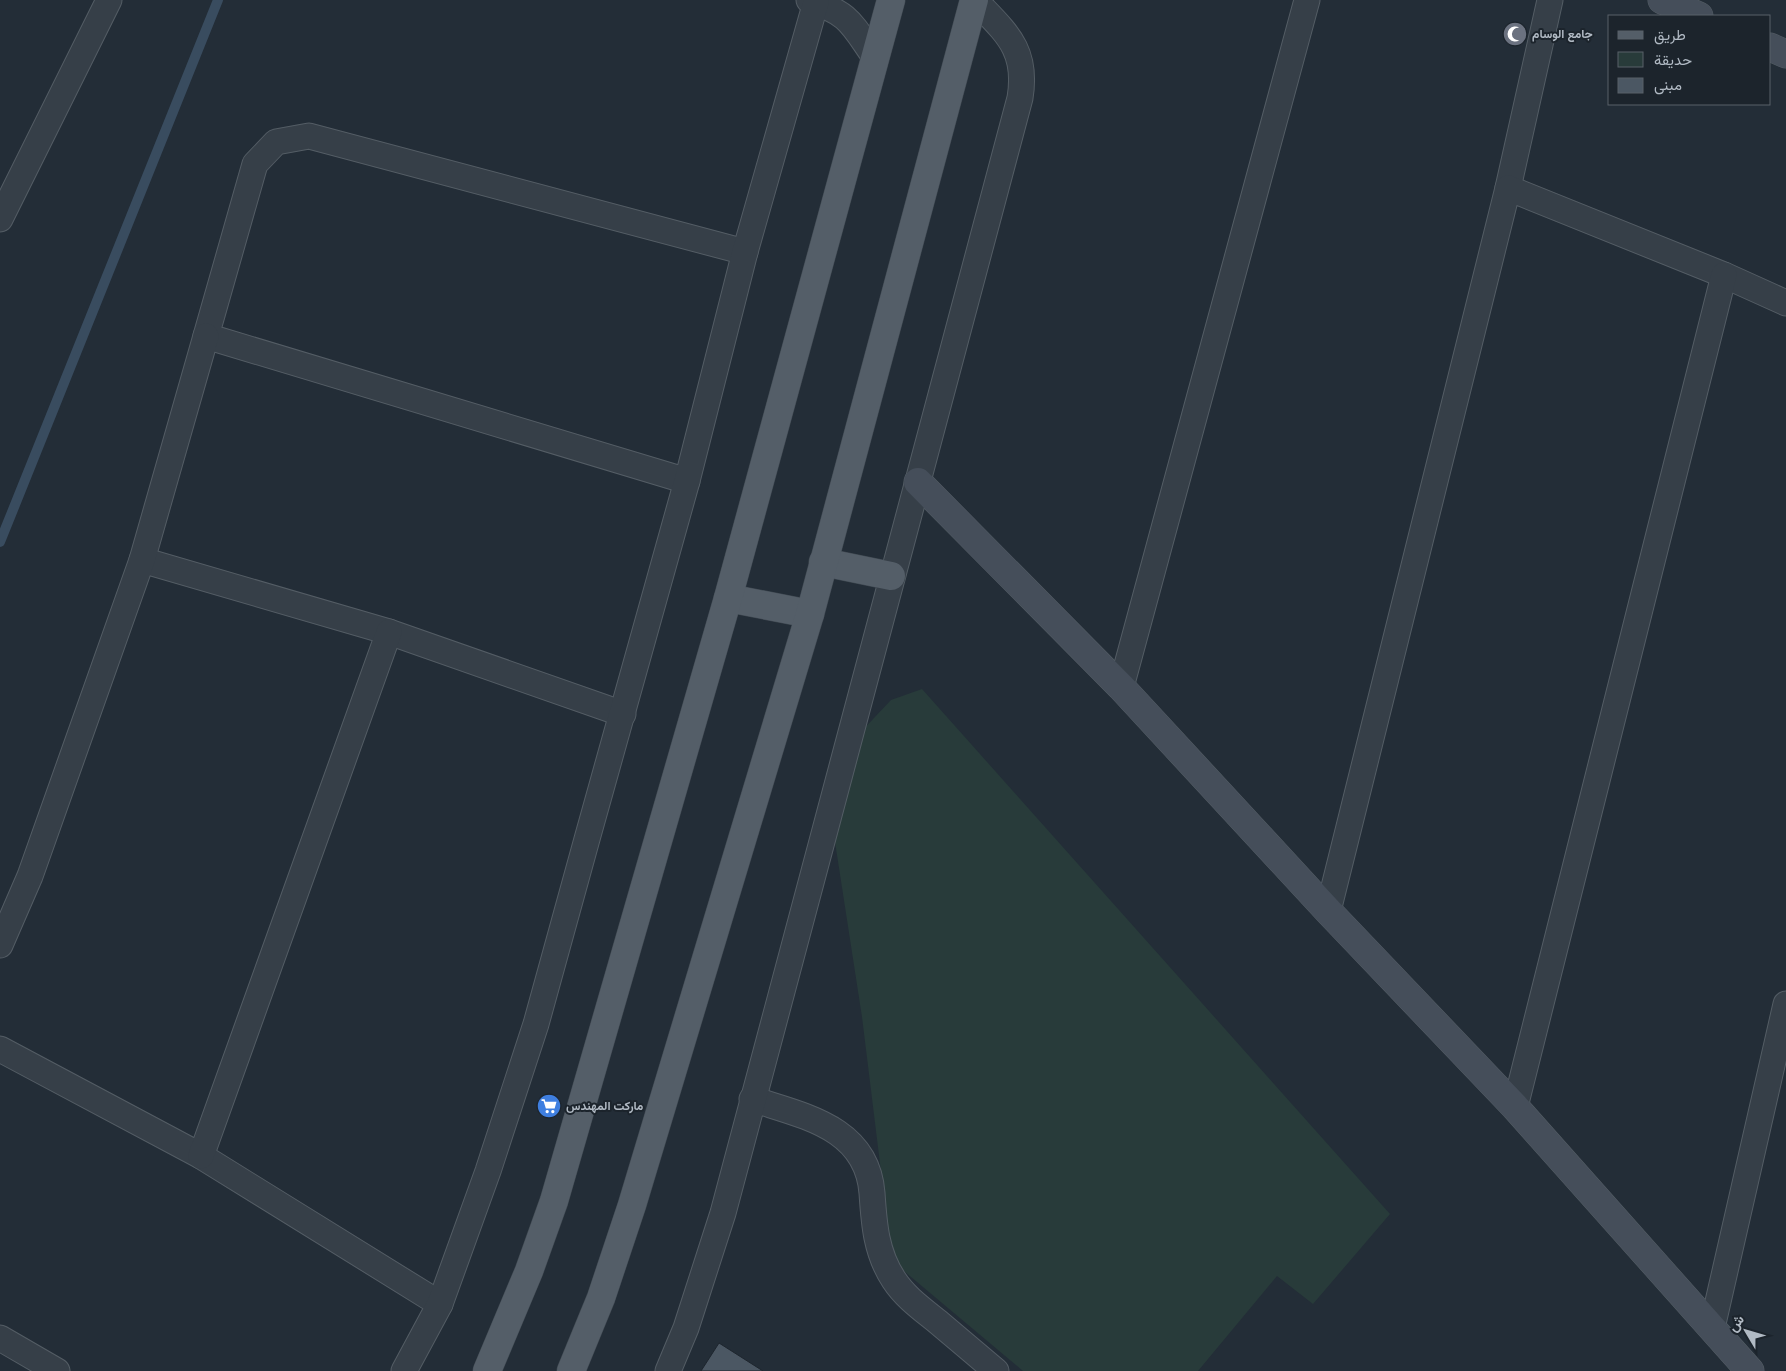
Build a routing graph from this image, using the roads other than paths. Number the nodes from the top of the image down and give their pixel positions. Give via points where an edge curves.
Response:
1 (109, 0) edge
2 (891, 0) edge
3 (974, 0) edge
4 (1307, 0) edge
5 (1550, 0) edge
6 (1662, 0) edge
7 (812, 1) edge
8 (1697, 15) edge
9 (1771, 47) edge
10 (1786, 54) edge
11 (874, 56) junction
12 (1508, 188) junction
13 (0, 219) edge
14 (744, 252) junction
15 (1724, 275) junction
16 (1786, 303) edge
17 (206, 336) junction
18 (687, 481) junction
19 (918, 482) junction
20 (142, 560) junction
21 (823, 562) junction
22 (891, 576) junction
23 (728, 598) junction
24 (810, 614) junction
25 (388, 632) junction
26 (1121, 686) junction
27 (623, 714) junction
28 (1328, 911) junction
29 (0, 945) edge
30 (1786, 1004) edge
31 (0, 1049) edge
32 (752, 1100) junction
33 (1515, 1107) junction
34 (201, 1156) junction
35 (440, 1304) junction
36 (1712, 1328) junction
37 (3, 1346) edge
38 (57, 1371) edge
39 (404, 1371) edge
40 (487, 1371) edge
41 (571, 1371) edge
42 (668, 1371) edge
43 (996, 1371) edge
44 (1750, 1371) edge

1 - 13 street
2 - 11 main road
3 - 19 street via 1014,45 1021,62 1023,80
3 - 21 main road
4 - 26 street
5 - 12 street
6 - 8 street
7 - 11 street via 848,19
7 - 14 street
9 - 10 street
11 - 23 main road
12 - 15 street
12 - 28 street
14 - 17 street via 310,136 276,142 255,164
14 - 18 street
15 - 16 street
15 - 33 street
17 - 18 street
17 - 20 street
18 - 27 street
19 - 22 street
19 - 26 street
20 - 25 street
20 - 29 street via 30,876
21 - 22 main road
21 - 24 main road
22 - 32 street
23 - 24 main road
23 - 40 main road via 554,1202
24 - 41 main road via 632,1205 601,1298
25 - 27 street
25 - 34 street
26 - 28 street
27 - 35 street via 536,1024
28 - 33 street
30 - 36 street
31 - 34 street
32 - 42 street via 722,1213 686,1328
32 - 43 street via 827,1125 853,1146 868,1174 878,1246 894,1280 921,1308
33 - 36 street
34 - 35 street
35 - 39 street
36 - 44 street
37 - 38 street

